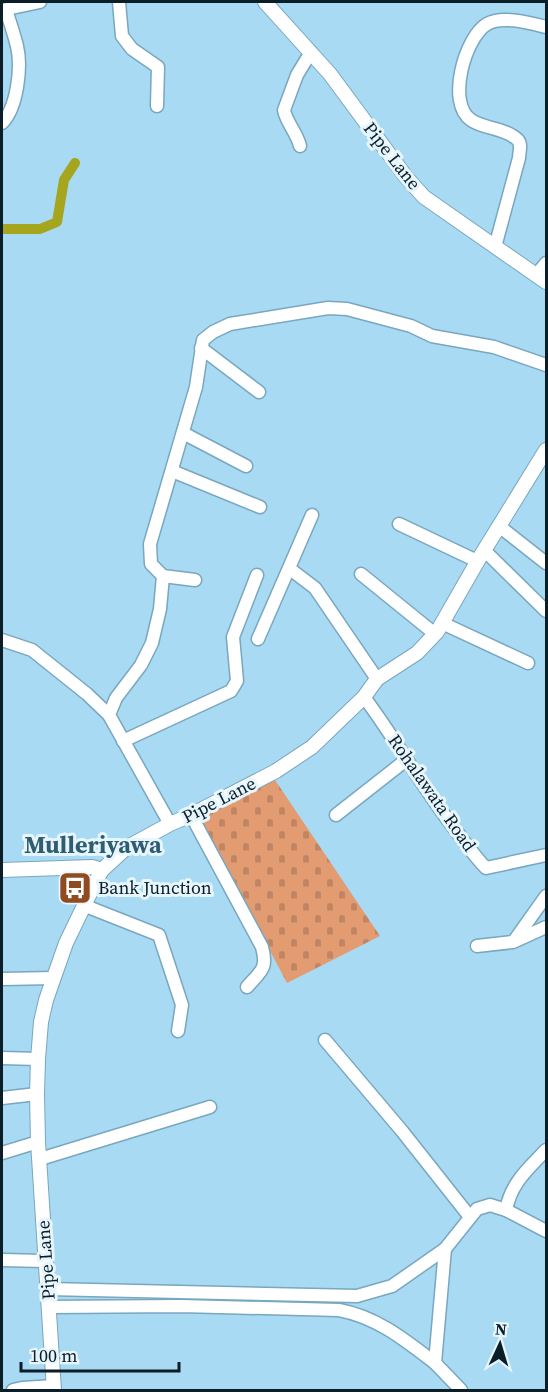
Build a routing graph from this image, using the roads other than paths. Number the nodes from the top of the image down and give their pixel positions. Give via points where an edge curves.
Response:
1 (40, 2) edge
2 (118, 2) edge
3 (265, 2) edge
4 (4, 10) edge
5 (546, 27) edge
6 (311, 52) junction
7 (157, 106) dead end
8 (2, 123) edge
9 (300, 146) dead end
10 (495, 247) junction
11 (546, 263) edge
12 (542, 278) edge
13 (201, 348) junction
14 (546, 365) edge
15 (259, 392) dead end
16 (183, 433) junction
17 (546, 450) edge
18 (246, 466) dead end
19 (172, 471) junction
20 (260, 507) dead end
21 (312, 515) dead end
22 (399, 524) dead end
23 (499, 526) junction
24 (481, 556) junction
25 (546, 563) edge
26 (290, 569) junction
27 (362, 574) dead end
28 (257, 575) dead end
29 (163, 576) junction
30 (195, 580) dead end
31 (546, 611) edge
32 (439, 628) junction
33 (258, 639) dead end
34 (2, 640) edge
35 (528, 663) dead end
36 (377, 679) junction
37 (364, 698) junction
38 (109, 715) junction
39 (123, 741) junction
40 (406, 760) junction
41 (191, 815) junction
42 (336, 815) dead end
43 (170, 824) junction
44 (546, 855) edge
45 (2, 870) edge
46 (102, 870) junction
47 (546, 896) edge
48 (83, 904) junction
49 (546, 927) edge
50 (513, 942) junction
51 (477, 946) dead end
52 (54, 978) junction
53 (2, 979) edge
54 (247, 987) dead end
55 (178, 1031) dead end
56 (325, 1040) dead end
57 (2, 1058) edge
58 (38, 1059) junction
59 (37, 1094) junction
60 (2, 1098) edge
61 (210, 1107) dead end
62 (38, 1142) junction
63 (546, 1150) edge
64 (2, 1153) edge
65 (40, 1159) junction
66 (506, 1210) junction
67 (470, 1217) junction
68 (546, 1231) edge
69 (445, 1249) junction
70 (2, 1260) edge
71 (44, 1261) junction
72 (48, 1289) junction
73 (49, 1307) junction
74 (435, 1362) junction
75 (54, 1388) edge
76 (13, 1390) edge
77 (461, 1390) edge

1 - 4 street
2 - 7 street via 122,36 132,49 158,67
3 - 6 street, Pipe Lane
4 - 8 street via 18,49 18,87
5 - 10 street via 493,21 483,26 462,67 458,91 464,112 470,120 505,133 520,145
6 - 9 street via 284,110
6 - 10 street, Pipe Lane via 424,197
10 - 12 street, Pipe Lane
11 - 12 street
13 - 14 street via 203,340 230,324 328,308 347,309 411,326 432,336 494,347
13 - 15 street
13 - 16 street via 196,387
16 - 18 street
16 - 19 street
17 - 23 street, Pipe Lane
19 - 20 street
19 - 29 street via 150,544 151,564
21 - 26 street
22 - 24 street
23 - 24 street, Pipe Lane
23 - 25 street
24 - 31 street
24 - 32 street, Pipe Lane
26 - 33 street
26 - 36 street via 315,588
27 - 32 street
28 - 39 street via 233,637 237,681 231,691
29 - 30 street
29 - 38 street via 152,643
32 - 35 street
32 - 36 street, Pipe Lane via 417,653
34 - 38 street via 32,650
36 - 37 street, Pipe Lane
37 - 40 street, Rohalawata Road
37 - 41 street, Pipe Lane via 312,747 276,771
38 - 39 street
39 - 43 street
40 - 42 street
40 - 44 street, Rohalawata Road via 486,868
41 - 43 street, Pipe Lane
41 - 54 street via 262,947 266,961 263,969
43 - 46 street, Pipe Lane via 126,848
45 - 46 street
46 - 48 street, Pipe Lane
47 - 50 street
48 - 52 street, Pipe Lane
48 - 55 street via 159,935 182,1005
49 - 50 street
50 - 51 street
52 - 53 street
52 - 58 street, Pipe Lane via 41,1022
56 - 67 street
57 - 58 street
58 - 59 street, Pipe Lane
59 - 60 street
59 - 62 street, Pipe Lane
61 - 65 street
62 - 64 street
62 - 65 street, Pipe Lane
63 - 66 street via 509,1194
65 - 71 street, Pipe Lane
66 - 67 street via 490,1205 477,1209
66 - 68 street
67 - 69 street
69 - 72 street via 392,1286 357,1296
69 - 74 street
70 - 71 street
71 - 72 street, Pipe Lane
72 - 73 street, Pipe Lane
73 - 74 street via 339,1310 359,1314 392,1331
73 - 75 street, Pipe Lane
74 - 77 street
75 - 76 street

